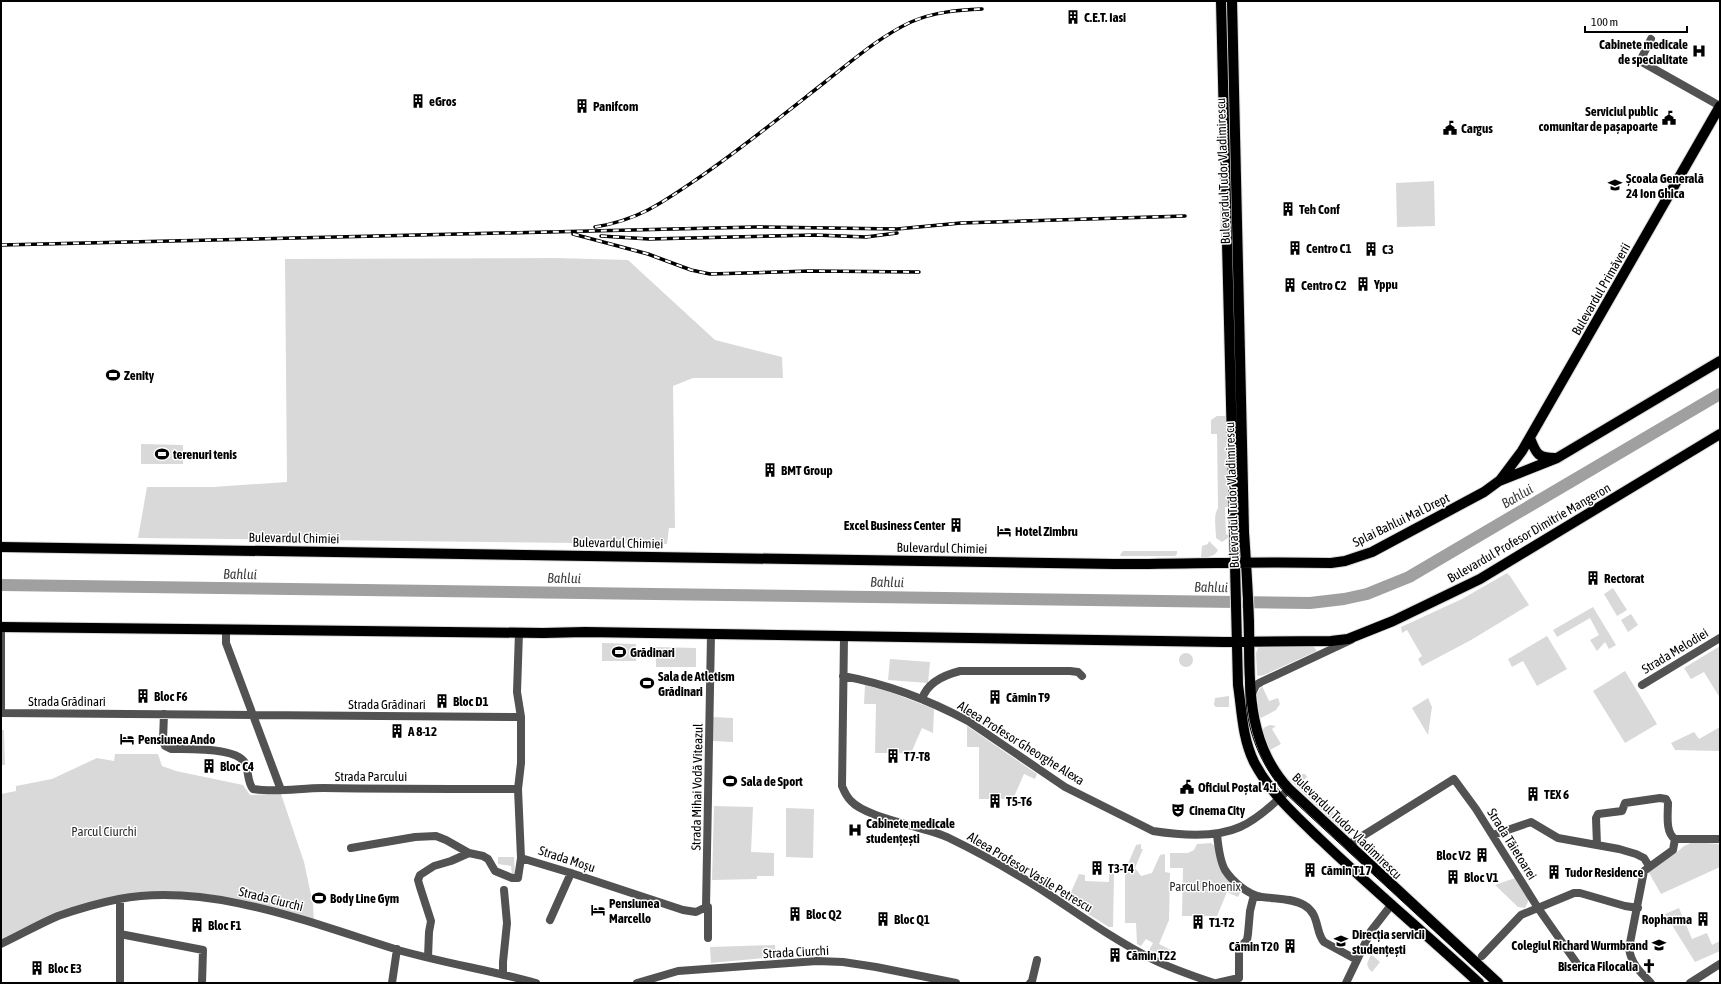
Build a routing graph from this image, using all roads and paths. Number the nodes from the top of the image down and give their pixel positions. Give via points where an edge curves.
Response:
1 (1221, 1) edge
2 (1232, 1) edge
3 (1651, 39) dead end
4 (1720, 106) edge
5 (1720, 361) edge
6 (1720, 434) edge
7 (1530, 438) junction
8 (1556, 458) junction
9 (1499, 481) junction
10 (1, 547) edge
11 (1235, 562) junction
12 (1246, 562) junction
13 (1, 627) edge
14 (226, 630) junction
15 (519, 632) junction
16 (1367, 633) junction
17 (711, 634) junction
18 (844, 637) junction
19 (1720, 638) edge
20 (1, 640) edge
21 (1236, 641) junction
22 (1249, 642) junction
23 (843, 676) junction
24 (1082, 676) dead end
25 (1642, 685) dead end
26 (1251, 696) junction
27 (922, 699) junction
28 (1, 713) edge
29 (164, 714) junction
30 (253, 715) junction
31 (521, 717) junction
32 (518, 789) junction
33 (1289, 789) junction
34 (281, 790) junction
35 (1279, 798) junction
36 (1217, 834) junction
37 (1493, 835) junction
38 (1675, 839) junction
39 (1720, 839) edge
40 (1348, 845) junction
41 (1597, 845) junction
42 (351, 848) dead end
43 (468, 853) junction
44 (521, 858) junction
45 (1649, 866) junction
46 (571, 873) junction
47 (504, 890) dead end
48 (1254, 895) junction
49 (120, 899) junction
50 (1392, 904) junction
51 (706, 907) junction
52 (1538, 908) junction
53 (1638, 908) junction
54 (550, 920) dead end
55 (120, 934) junction
56 (708, 938) dead end
57 (1, 944) edge
58 (397, 949) junction
59 (1482, 956) dead end
60 (428, 957) junction
61 (1037, 960) dead end
62 (1357, 960) junction
63 (1720, 964) edge
64 (1584, 966) dead end
65 (503, 975) junction
66 (120, 983) edge
67 (202, 983) edge
68 (392, 983) edge
69 (536, 983) edge
70 (636, 983) edge
71 (956, 983) edge
72 (1030, 983) edge
73 (1214, 983) edge
74 (1217, 983) edge
75 (1346, 983) edge
76 (1479, 983) edge
77 (1498, 983) edge
78 (1651, 983) edge
79 (1690, 983) edge

1 - 11 main road, Bulevardul Tudor Vladimirescu
2 - 12 main road, Bulevardul Tudor Vladimirescu
3 - 4 street via 1640,61
4 - 7 main road, Bulevardul Primăverii
5 - 8 main road, Splai Bahlui Mal Drept
6 - 16 main road, Bulevardul Profesor Dimitrie Mangeron via 1480,579
7 - 8 main road via 1538,455 1543,458
7 - 9 main road, Bulevardul Primăverii via 1515,463
8 - 9 main road, Splai Bahlui Mal Drept
9 - 12 main road, Splai Bahlui Mal Drept via 1478,496 1359,557 1331,563
10 - 11 main road, Bulevardul Chimiei via 1114,564
11 - 12 main road, Splai Bahlui Mal Drept
11 - 21 main road, Bulevardul Tudor Vladimirescu
12 - 22 main road, Bulevardul Tudor Vladimirescu
13 - 14 main road
13 - 20 street, Strada Grădinari
14 - 15 main road
14 - 30 street via 226,643
15 - 17 main road
15 - 31 street via 517,692
16 - 22 main road, Bulevardul Profesor Dimitrie Mangeron via 1331,641
16 - 26 street via 1261,682 1256,685
17 - 18 main road
17 - 51 street, Strada Mihai Vodă Viteazul
18 - 21 main road, Bulevardul Profesor Dimitrie Mangeron
18 - 23 street, Aleea Profesor Vasile Petrescu
19 - 25 street, Strada Melodiei
20 - 28 street, Strada Grădinari
21 - 22 main road, Bulevardul Profesor Dimitrie Mangeron
21 - 35 main road, Bulevardul Tudor Vladimirescu via 1240,714 1246,739 1254,761
22 - 26 main road, Bulevardul Tudor Vladimirescu
23 - 27 street, Aleea Profesor Gheorghe Alexa via 866,680
23 - 73 street, Aleea Profesor Vasile Petrescu via 842,786 857,807 935,832 968,847 1040,888 1140,952 1172,968
24 - 27 street via 1078,672 1070,671 960,671 949,674 927,688
26 - 33 main road, Bulevardul Tudor Vladimirescu via 1255,725 1265,756
27 - 36 street, Aleea Profesor Gheorghe Alexa via 968,721 1065,787 1140,826 1165,833
28 - 29 street, Strada Grădinari
29 - 30 street, Strada Grădinari
29 - 34 street, Strada Parcului via 163,740 167,748 226,752 245,762 253,789
30 - 31 street, Strada Grădinari
30 - 34 street
31 - 32 street
32 - 34 street, Strada Parcului
32 - 44 street
33 - 35 street, Aleea Profesor Gheorghe Alexa
33 - 40 main road, Bulevardul Tudor Vladimirescu
35 - 36 street, Aleea Profesor Gheorghe Alexa via 1251,821
35 - 50 main road, Bulevardul Tudor Vladimirescu via 1351,869
36 - 48 street via 1225,870
37 - 40 street, Strada Tăietoarei via 1454,779
37 - 41 street via 1531,822 1558,838
37 - 52 street, Strada Tăietoarei
38 - 39 street
38 - 41 street via 1669,830 1668,803 1666,799 1660,798 1625,803 1622,811 1618,813 1598,814
38 - 45 street via 1674,850
40 - 77 main road, Bulevardul Tudor Vladimirescu
41 - 45 street via 1636,854 1644,858
42 - 43 street, Strada Moșu via 436,836
43 - 44 street, Strada Moșu via 488,858 495,871 512,878 518,878
43 - 60 street via 434,866 420,875 418,880 431,921
44 - 46 street, Strada Moșu
45 - 53 street via 1644,871
46 - 51 street, Strada Moșu via 683,910 696,912
46 - 54 street
47 - 65 street via 507,923
48 - 62 street via 1304,905 1319,926 1320,938
48 - 74 street via 1248,934 1239,948 1239,978
49 - 55 street
49 - 57 street, Strada Ciurchi via 56,917
49 - 58 street, Strada Ciurchi via 146,896 222,900 314,922
50 - 62 street via 1371,931
50 - 76 main road, Bulevardul Tudor Vladimirescu
51 - 56 street, Strada Mihai Vodă Viteazul
52 - 53 street via 1576,893
52 - 59 street via 1521,915
52 - 64 street, Strada Tăietoarei via 1578,965
53 - 78 street via 1629,948 1630,957 1634,966
55 - 66 street
55 - 67 street via 203,950
58 - 60 street, Strada Ciurchi
58 - 68 street
60 - 65 street, Strada Ciurchi
61 - 72 street
62 - 75 street
63 - 79 street
65 - 69 street, Strada Ciurchi
70 - 71 street, Strada Ciurchi via 678,971 816,961 876,967

